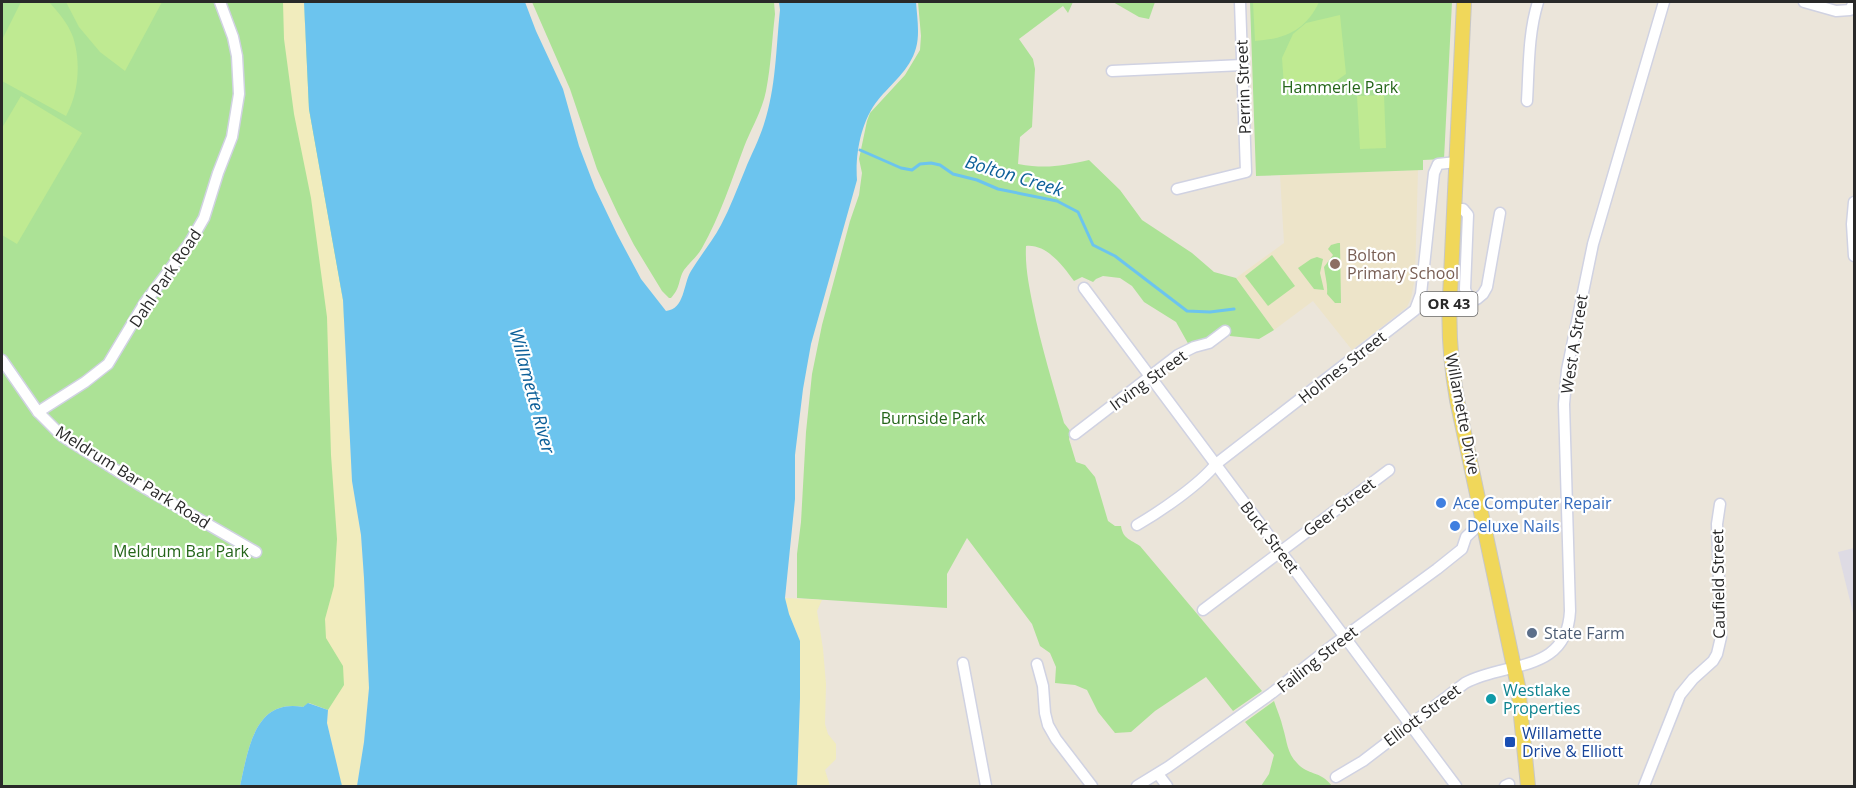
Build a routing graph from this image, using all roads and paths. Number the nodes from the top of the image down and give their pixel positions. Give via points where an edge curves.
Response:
1 (220, 2) edge
2 (1240, 2) edge
3 (1464, 2) edge
4 (1538, 2) edge
5 (1664, 2) edge
6 (1804, 2) edge
7 (1854, 2) edge
8 (1243, 65) junction
9 (1112, 71) dead end
10 (1527, 101) dead end
11 (1456, 162) junction
12 (1177, 189) dead end
13 (1854, 202) edge
14 (1454, 209) junction
15 (1500, 213) dead end
16 (1854, 256) edge
17 (1084, 288) dead end
18 (1225, 332) dead end
19 (2, 360) edge
20 (1150, 376) junction
21 (38, 412) junction
22 (1075, 434) dead end
23 (1216, 464) junction
24 (1389, 470) dead end
25 (1720, 504) dead end
26 (1484, 520) junction
27 (1137, 525) dead end
28 (1280, 551) junction
29 (256, 552) dead end
30 (1203, 610) dead end
31 (1344, 637) junction
32 (963, 663) dead end
33 (1037, 664) dead end
34 (1514, 666) junction
35 (1409, 724) junction
36 (1158, 774) junction
37 (1336, 777) dead end
38 (986, 786) edge
39 (1092, 786) edge
40 (1137, 786) edge
41 (1167, 786) edge
42 (1456, 786) edge
43 (1528, 786) edge
44 (1644, 786) edge

1 - 21 street, Dahl Park Road via 237,56 238,93 232,137 204,218 108,364
2 - 8 street, Perrin Street
3 - 11 main road, Willamette Drive / OR 43
4 - 10 street via 1530,42
5 - 34 street, West A Street via 1593,244 1567,370 1564,404 1569,623 1561,643 1546,656
6 - 7 street via 1846,12
8 - 9 street
8 - 12 street, Perrin Street via 1246,172
11 - 14 main road, Willamette Drive / OR 43
11 - 23 street, Holmes Street via 1438,164 1434,173 1422,294 1415,309
13 - 16 street
14 - 15 street via 1462,209 1468,215 1465,289 1466,294 1477,299 1487,287
14 - 26 main road, Willamette Drive / OR 43 via 1451,360
17 - 20 street, Buck Street
18 - 20 street, Irving Street via 1178,356
19 - 21 street, Meldrum Bar Park Road
20 - 22 street, Irving Street
20 - 23 street, Buck Street
21 - 29 street, Meldrum Bar Park Road via 76,446
23 - 27 street, Holmes Street
23 - 28 street, Buck Street
24 - 28 street, Geer Street
25 - 44 street, Caufield Street via 1719,647 1713,661 1680,695
26 - 31 street, Failing Street via 1466,537 1462,549
26 - 34 main road, Willamette Drive / OR 43
28 - 30 street, Geer Street
28 - 31 street, Buck Street
31 - 35 street, Buck Street
31 - 36 street, Failing Street
32 - 38 street
33 - 39 street via 1048,725
34 - 35 street, Elliott Street via 1474,678
34 - 43 main road, Willamette Drive / OR 43
35 - 37 street, Elliott Street
35 - 42 street, Buck Street
36 - 40 street, Failing Street
36 - 41 street

